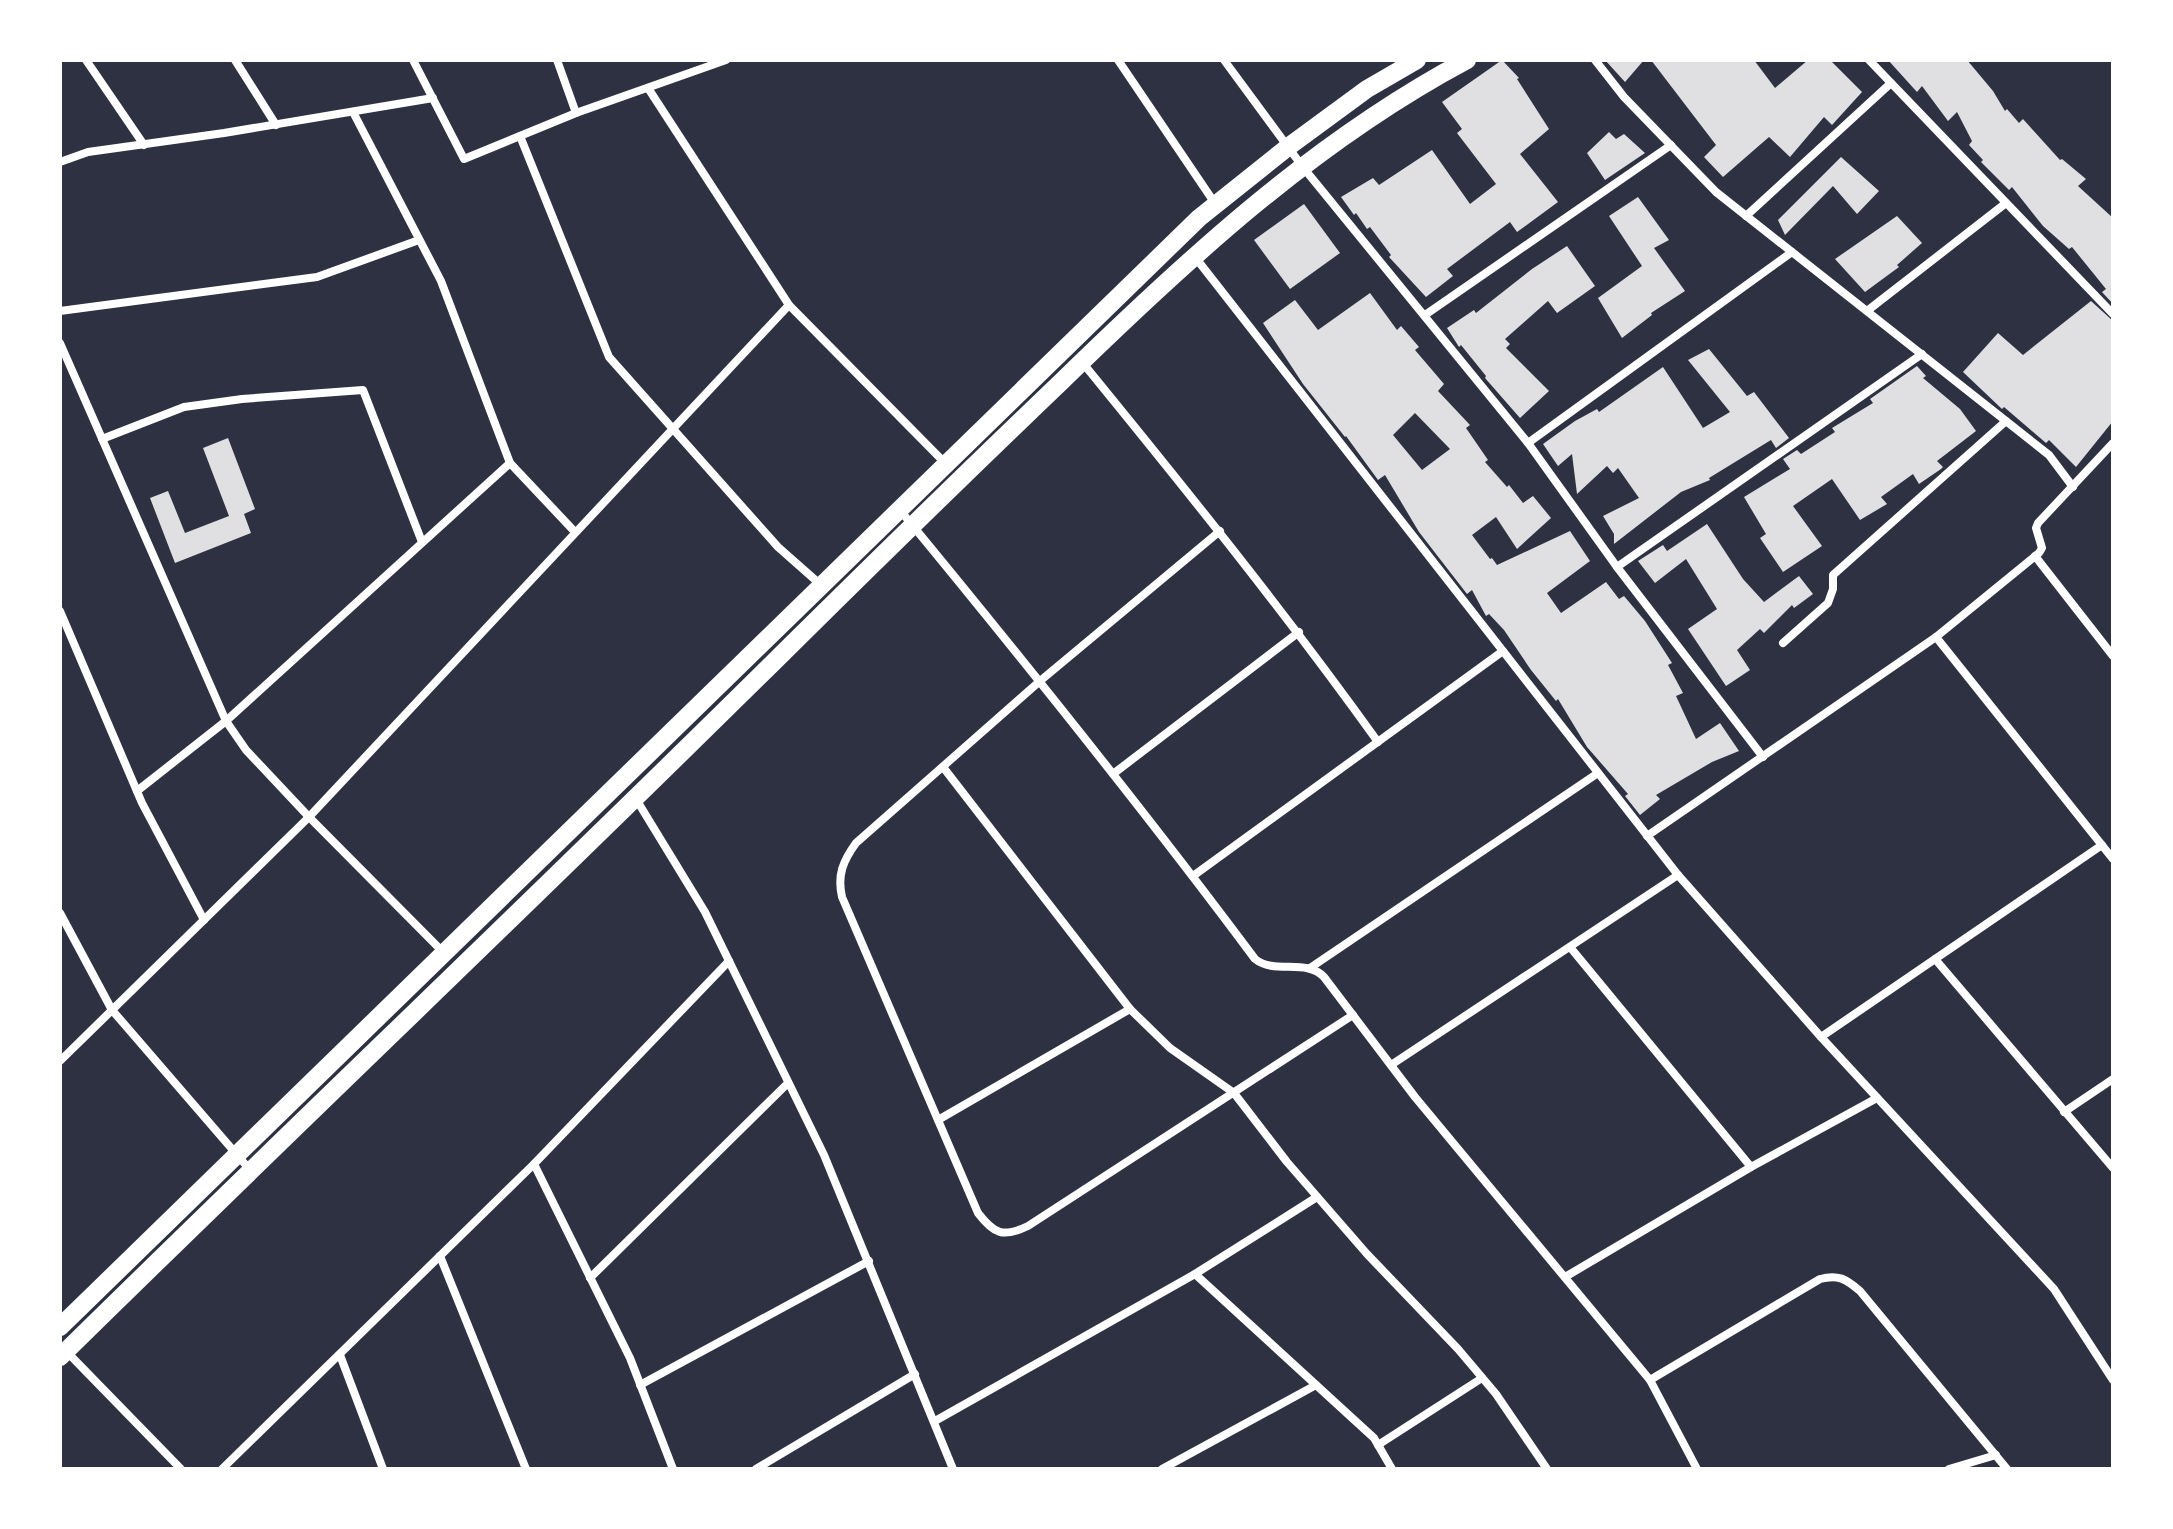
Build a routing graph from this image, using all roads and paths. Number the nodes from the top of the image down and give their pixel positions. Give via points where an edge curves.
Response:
1 (86, 60) edge
2 (235, 60) edge
3 (413, 60) edge
4 (557, 60) edge
5 (724, 60) edge
6 (1118, 60) edge
7 (1224, 60) edge
8 (1467, 60) edge
9 (1595, 60) edge
10 (1869, 60) edge
11 (1408, 62) edge
12 (1891, 83) junction
13 (648, 88) junction
14 (433, 98) junction
15 (353, 112) junction
16 (576, 113) junction
17 (276, 125) junction
18 (520, 136) junction
19 (144, 145) junction
20 (1671, 145) junction
21 (1288, 147) junction
22 (60, 162) edge
23 (1302, 166) junction
24 (2006, 203) junction
25 (1216, 205) junction
26 (1746, 216) junction
27 (419, 240) junction
28 (1792, 252) junction
29 (1195, 256) junction
30 (789, 305) junction
31 (60, 311) edge
32 (1867, 311) junction
33 (2113, 314) edge
34 (1425, 315) junction
35 (60, 343) edge
36 (1922, 354) junction
37 (1081, 362) junction
38 (2006, 421) junction
39 (672, 428) junction
40 (102, 439) junction
41 (1528, 443) junction
42 (2113, 443) edge
43 (510, 463) junction
44 (946, 463) junction
45 (2073, 487) junction
46 (899, 509) junction
47 (912, 525) junction
48 (1220, 531) junction
49 (575, 532) junction
50 (422, 542) junction
51 (2035, 556) junction
52 (1617, 567) junction
53 (821, 585) junction
54 (60, 611) edge
55 (1299, 632) junction
56 (1936, 637) junction
57 (1783, 643) dead end
58 (1503, 651) junction
59 (2113, 656) edge
60 (1040, 681) junction
61 (226, 721) junction
62 (1378, 742) junction
63 (1763, 757) junction
64 (943, 767) junction
65 (1598, 773) junction
66 (1113, 774) junction
67 (137, 791) junction
68 (636, 798) junction
69 (309, 817) junction
70 (1647, 836) junction
71 (2102, 845) junction
72 (2113, 859) edge
73 (1678, 875) junction
74 (1193, 876) junction
75 (60, 913) edge
76 (204, 920) junction
77 (1570, 947) junction
78 (443, 952) junction
79 (1935, 959) junction
80 (729, 961) junction
81 (1310, 968) junction
82 (1130, 1009) junction
83 (112, 1010) junction
84 (1353, 1015) junction
85 (1821, 1037) junction
86 (60, 1061) edge
87 (1391, 1065) junction
88 (2113, 1079) edge
89 (788, 1083) junction
90 (1234, 1093) junction
91 (1877, 1098) junction
92 (2064, 1112) junction
93 (938, 1120) junction
94 (237, 1154) junction
95 (534, 1164) junction
96 (1751, 1167) junction
97 (2113, 1168) edge
98 (252, 1172) junction
99 (1317, 1197) junction
100 (440, 1256) junction
101 (869, 1261) junction
102 (1195, 1274) junction
103 (1565, 1277) junction
104 (590, 1278) junction
105 (60, 1327) edge
106 (63, 1354) edge
107 (340, 1355) junction
108 (915, 1374) junction
109 (1482, 1378) junction
110 (1650, 1380) junction
111 (2113, 1380) edge
112 (640, 1385) junction
113 (1316, 1385) junction
114 (935, 1421) junction
115 (1378, 1445) junction
116 (1996, 1455) junction
117 (181, 1469) edge
118 (222, 1469) edge
119 (383, 1469) edge
120 (526, 1469) edge
121 (673, 1469) edge
122 (756, 1469) edge
123 (953, 1469) edge
124 (1164, 1469) edge
125 (1392, 1469) edge
126 (1547, 1469) edge
127 (1697, 1469) edge
128 (1949, 1469) edge
129 (2007, 1469) edge

1 - 19 street
2 - 17 street
3 - 14 street
4 - 16 street
5 - 13 street
6 - 25 street
7 - 21 street
8 - 23 highway via 1375,113
9 - 20 street
10 - 12 street
11 - 21 highway
12 - 24 street
12 - 26 street
13 - 16 street
13 - 30 street
14 - 15 street
14 - 18 street via 464,159
15 - 17 street
15 - 27 street
16 - 18 street
17 - 19 street
18 - 39 street via 609,357
19 - 22 street via 88,152
20 - 26 street
20 - 34 street
21 - 23 street
21 - 25 highway
23 - 29 highway
23 - 34 street
24 - 32 street
24 - 33 street
25 - 44 highway
26 - 28 street
27 - 31 street via 317,277
27 - 43 street via 441,281
28 - 32 street
28 - 41 street
29 - 37 highway
29 - 58 street
30 - 39 street
30 - 44 street
32 - 36 street
34 - 41 street
35 - 40 street
36 - 38 street
36 - 52 street
37 - 47 highway
37 - 48 street
38 - 45 street via 2049,455
38 - 57 street via 1833,575 1828,603
39 - 49 street
39 - 53 street via 778,547
40 - 50 street via 184,407 363,390
40 - 61 street
41 - 52 street
42 - 45 street
43 - 49 street
43 - 50 street
44 - 46 highway
45 - 51 street via 2038,523 2042,548
46 - 47 street
46 - 53 highway
47 - 60 street
47 - 68 highway
48 - 55 street
48 - 60 street
49 - 69 street
50 - 61 street
51 - 56 street
51 - 59 street
52 - 63 street
53 - 78 highway
54 - 67 street
55 - 62 street
55 - 66 street
56 - 63 street
56 - 71 street
58 - 62 street
58 - 65 street
60 - 64 street
60 - 66 street
61 - 67 street
61 - 69 street
62 - 74 street
63 - 70 street
64 - 82 street
64 - 93 street via 856,843 839,884
65 - 70 street
65 - 81 street
66 - 74 street
67 - 76 street
68 - 80 street
68 - 98 highway
69 - 76 street
69 - 78 street
70 - 73 street
71 - 72 street
71 - 79 street
73 - 77 street
73 - 85 street
74 - 81 street via 1255,959 1269,966
75 - 83 street
76 - 83 street
77 - 87 street
77 - 96 street
78 - 94 highway
79 - 85 street
79 - 92 street
80 - 89 street
80 - 95 street
81 - 84 street via 1324,977
82 - 90 street via 1170,1048
82 - 93 street
83 - 86 street
83 - 94 street
84 - 87 street
84 - 90 street
85 - 91 street
87 - 103 street
88 - 92 street
89 - 101 street
89 - 104 street
90 - 93 street via 1014,1233 1000,1233 978,1213
90 - 99 street
91 - 96 street
91 - 111 street via 2054,1289
92 - 97 street
94 - 98 street
94 - 105 highway
95 - 100 street
95 - 104 street
96 - 103 street
98 - 106 highway
99 - 102 street
99 - 109 street
100 - 107 street
100 - 120 street
101 - 108 street
101 - 112 street
102 - 113 street
102 - 114 street
103 - 110 street
104 - 112 street
106 - 117 street
107 - 118 street
107 - 119 street
108 - 114 street
108 - 122 street
109 - 115 street
109 - 126 street
110 - 116 street via 1835,1275 1860,1291
110 - 127 street
112 - 121 street
113 - 115 street
113 - 124 street
114 - 123 street
115 - 125 street
116 - 128 street
116 - 129 street

